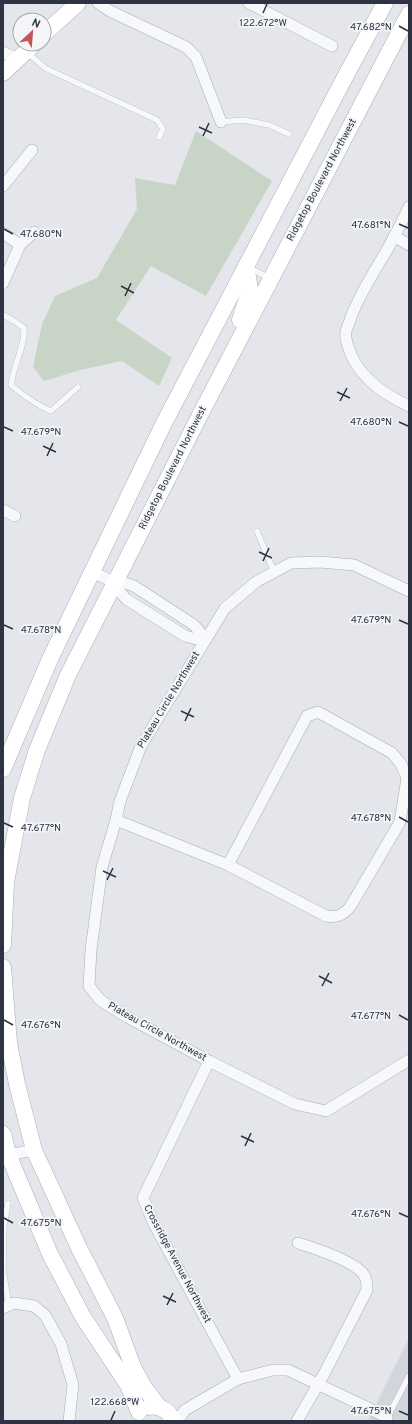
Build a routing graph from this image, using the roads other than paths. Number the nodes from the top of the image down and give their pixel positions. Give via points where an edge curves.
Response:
1 (78, 3) edge
2 (98, 3) edge
3 (249, 3) edge
4 (385, 3) edge
5 (409, 14) edge
6 (52, 27) edge
7 (332, 46) dead end
8 (20, 52) edge
9 (3, 73) edge
10 (220, 122) joint
11 (289, 134) dead end
12 (160, 138) dead end
13 (32, 150) dead end
14 (3, 186) edge
15 (409, 207) edge
16 (34, 232) dead end
17 (3, 233) edge
18 (394, 236) junction
19 (20, 245) junction
20 (409, 245) edge
21 (246, 266) junction
22 (270, 279) junction
23 (3, 283) edge
24 (3, 315) edge
25 (224, 367) junction
26 (78, 387) dead end
27 (409, 406) edge
28 (3, 510) edge
29 (15, 516) dead end
30 (257, 531) dead end
31 (92, 572) junction
32 (274, 572) junction
33 (115, 583) junction
34 (409, 591) edge
35 (204, 641) junction
36 (3, 769) edge
37 (116, 820) junction
38 (228, 866) junction
39 (3, 945) edge
40 (3, 967) edge
41 (209, 1062) junction
42 (408, 1062) edge
43 (3, 1134) edge
44 (34, 1150) junction
45 (5, 1155) edge
46 (8, 1203) dead end
47 (298, 1243) dead end
48 (6, 1307) edge
49 (409, 1376) edge
50 (238, 1379) junction
51 (318, 1384) junction
52 (185, 1410) junction
53 (166, 1412) edge
54 (137, 1417) edge
55 (386, 1419) edge
56 (69, 1421) edge
57 (177, 1421) edge
58 (297, 1421) edge

1 - 6 main road
2 - 10 street via 192,51
3 - 7 street
4 - 21 main road
5 - 22 main road, Ridgetop Boulevard Northwest
8 - 9 main road
8 - 12 lane via 45,68 157,120 163,129
10 - 11 lane via 243,120
13 - 14 street
15 - 18 street
16 - 19 street
17 - 19 street
18 - 20 street
18 - 27 street via 355,308 346,332 351,356 370,382
19 - 23 street
21 - 22 lane
21 - 25 main road via 250,289
21 - 31 main road via 163,425
22 - 25 main road, Ridgetop Boulevard Northwest
24 - 26 lane via 24,328 24,337 11,385 24,396 51,411
25 - 33 main road, Ridgetop Boulevard Northwest
28 - 29 street
30 - 32 lane
31 - 33 street, Plateau Circle Northwest
31 - 36 main road via 50,659
32 - 34 street, Plateau Circle Northwest via 291,563 354,565
32 - 35 street, Plateau Circle Northwest via 256,582 225,608
33 - 35 street, Plateau Circle Northwest via 126,599 185,636
33 - 39 main road, Ridgetop Boulevard Northwest via 61,690 37,750 22,798 6,882
35 - 37 street, Plateau Circle Northwest via 140,746 120,801
37 - 38 street
37 - 41 street, Plateau Circle Northwest via 102,868 89,986 100,1000
38 - 38 street via 326,916 342,914 350,907 400,822 407,778 401,764 392,753 318,712 307,716
40 - 44 main road via 9,1042
41 - 42 street, Plateau Circle Northwest via 296,1104 326,1111
41 - 50 street, Crossridge Avenue Northwest via 143,1198 154,1224
43 - 45 main road
44 - 45 street
44 - 53 main road via 79,1248 115,1318 133,1367 144,1387
45 - 54 main road via 50,1254 83,1317 128,1385
46 - 48 lane via 4,1226 3,1269
47 - 51 street via 327,1252 358,1269 365,1276 367,1290
48 - 56 street via 14,1303 34,1306 45,1315 62,1344 73,1384
49 - 55 lane
50 - 51 street via 273,1370 288,1370
50 - 52 street
51 - 55 street
51 - 58 street
52 - 53 street
52 - 57 street
53 - 54 main road via 152,1406 145,1408

